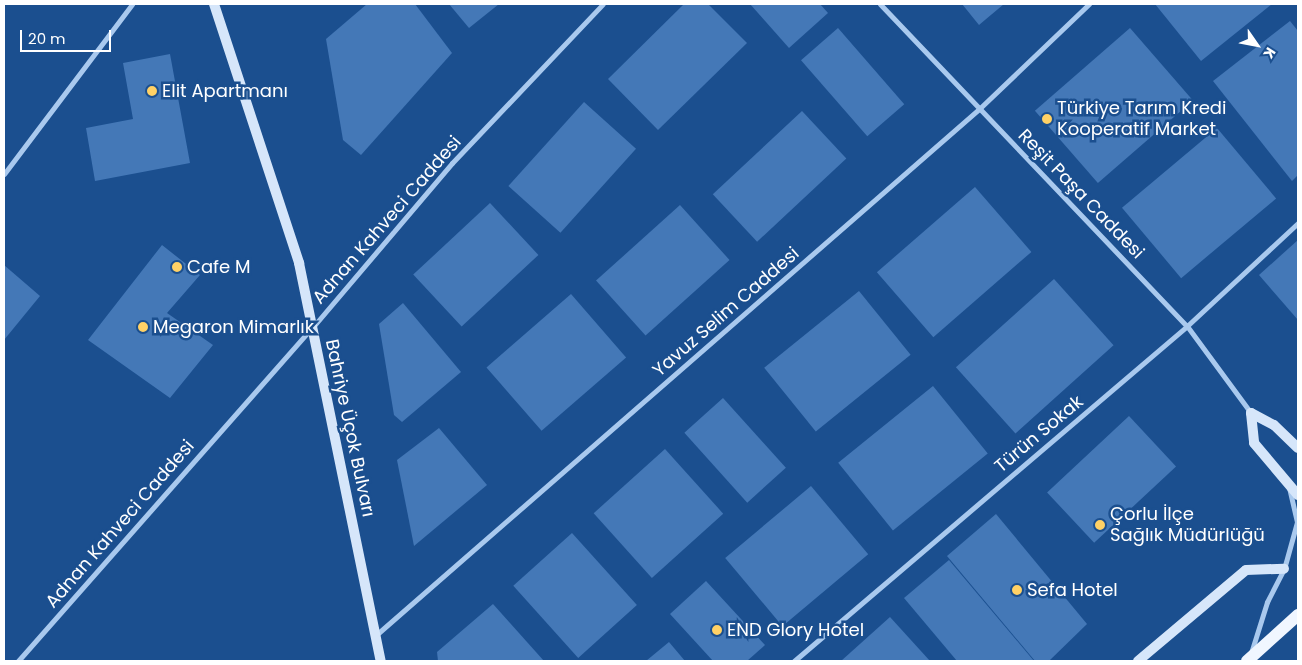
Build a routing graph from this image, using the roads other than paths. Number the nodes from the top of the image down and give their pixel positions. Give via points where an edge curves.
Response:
1 (132, 4) edge
2 (214, 4) edge
3 (604, 4) edge
4 (880, 4) edge
5 (1090, 4) edge
6 (979, 109) junction
7 (4, 174) edge
8 (1298, 223) edge
9 (1187, 326) junction
10 (312, 328) junction
11 (1251, 413) junction
12 (1298, 448) edge
13 (1288, 483) junction
14 (1298, 495) edge
15 (1284, 569) junction
16 (1298, 615) edge
17 (376, 635) junction
18 (1248, 660) edge
19 (18, 661) edge
20 (381, 661) edge
21 (794, 661) edge
22 (1138, 661) edge

1 - 7 street
2 - 10 street, Bahriye Üçok Bulvarı via 299,263
3 - 10 street, Adnan Kahveci Caddesi via 452,163
4 - 6 street, Reşit Paşa Caddesi
5 - 6 street, Yavuz Selim Caddesi
6 - 9 street, Reşit Paşa Caddesi
6 - 17 street, Yavuz Selim Caddesi
8 - 9 street, Türün Sokak
9 - 11 street, Reşit Paşa Caddesi
9 - 21 street, Türün Sokak
10 - 17 street, Bahriye Üçok Bulvarı
10 - 19 street, Adnan Kahveci Caddesi
11 - 12 street via 1274,425
11 - 13 street via 1254,443
13 - 14 street
13 - 15 street via 1297,522
15 - 18 street via 1267,602
15 - 22 street via 1246,570
16 - 18 main road
17 - 20 street, Bahriye Üçok Bulvarı

